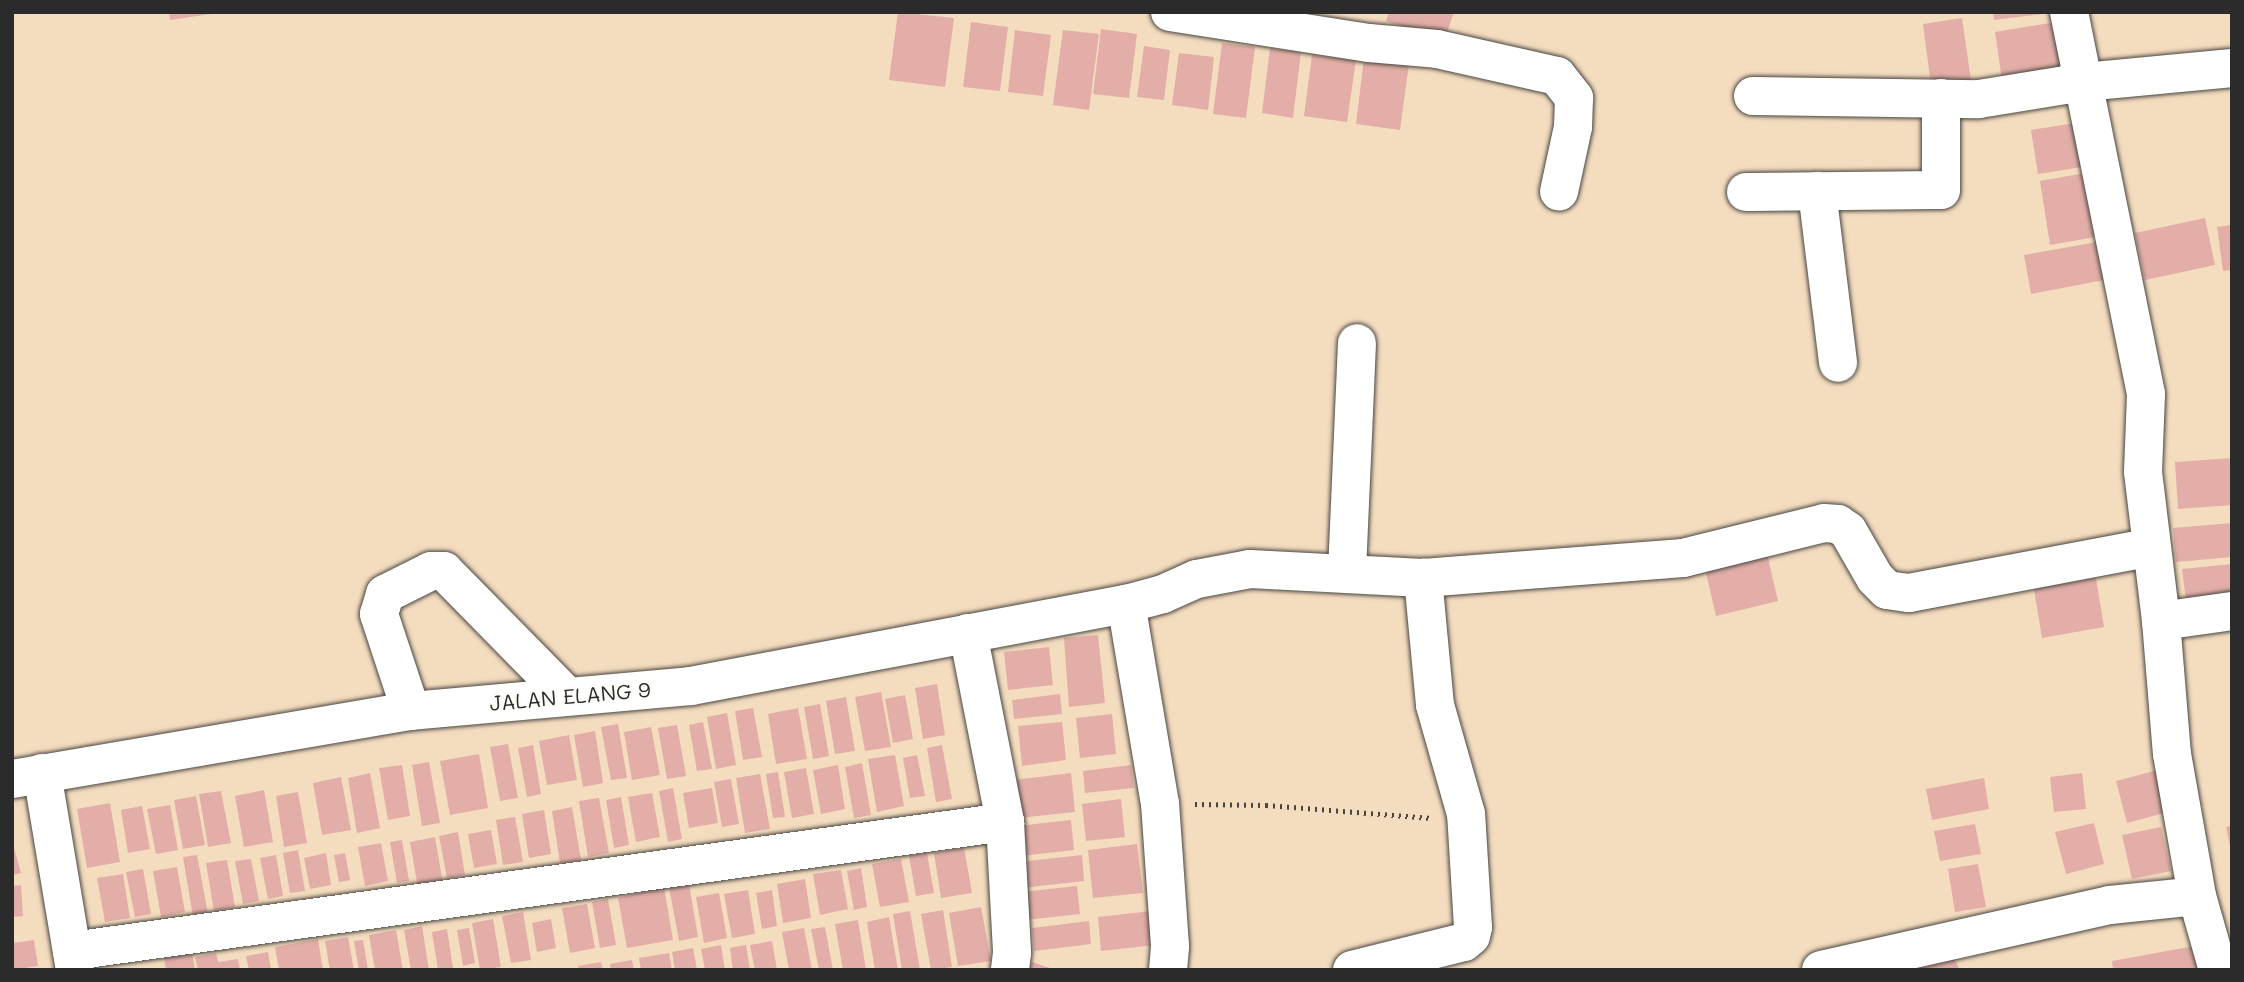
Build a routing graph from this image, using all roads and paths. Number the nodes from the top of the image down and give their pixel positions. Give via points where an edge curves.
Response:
1 (1170, 12) edge
2 (2069, 12) edge
3 (1374, 27) edge
4 (2232, 68) edge
5 (2084, 82) junction
6 (1753, 96) dead end
7 (1941, 98) junction
8 (1816, 191) junction
9 (1559, 192) dead end
10 (1746, 192) dead end
11 (1357, 343) dead end
12 (1838, 363) dead end
13 (2151, 547) junction
14 (1347, 572) junction
15 (1423, 578) junction
16 (1125, 604) junction
17 (2232, 611) edge
18 (2161, 621) junction
19 (968, 633) junction
20 (566, 695) junction
21 (411, 711) junction
22 (27, 776) edge
23 (1160, 804) junction
24 (1466, 814) junction
25 (1005, 822) junction
26 (2197, 897) junction
27 (74, 960) edge
28 (1010, 970) edge
29 (1168, 970) edge
30 (1352, 970) edge
31 (1821, 970) edge
32 (2218, 970) edge

1 - 3 street
2 - 5 street
3 - 9 street via 1437,49 1557,76 1574,98 1573,127
4 - 5 street
5 - 7 street via 1979,99
5 - 13 street via 2146,394 2143,472
6 - 7 street
7 - 8 street via 1941,191
8 - 10 street
8 - 12 street
11 - 14 street
13 - 15 street, JALAN ELANG 9 via 1909,593 1887,590 1848,531 1824,523 1684,558
13 - 18 street
14 - 15 street, JALAN ELANG 9
14 - 16 street, JALAN ELANG 9 via 1250,569 1197,579
15 - 24 street via 1435,705
16 - 19 street, JALAN ELANG 9
16 - 23 street
17 - 18 street
18 - 26 street via 2172,754
19 - 20 street, JALAN ELANG 9 via 691,686
19 - 25 street
20 - 21 street, JALAN ELANG 9
20 - 21 street via 444,571 431,571 385,594 379,614
21 - 22 street, JALAN ELANG 9
22 - 27 street
23 - 24 path via 1266,805 1432,818
23 - 29 street
24 - 30 street via 1471,936 1464,942
25 - 27 street
25 - 28 street
26 - 31 street via 2110,905
26 - 32 street

